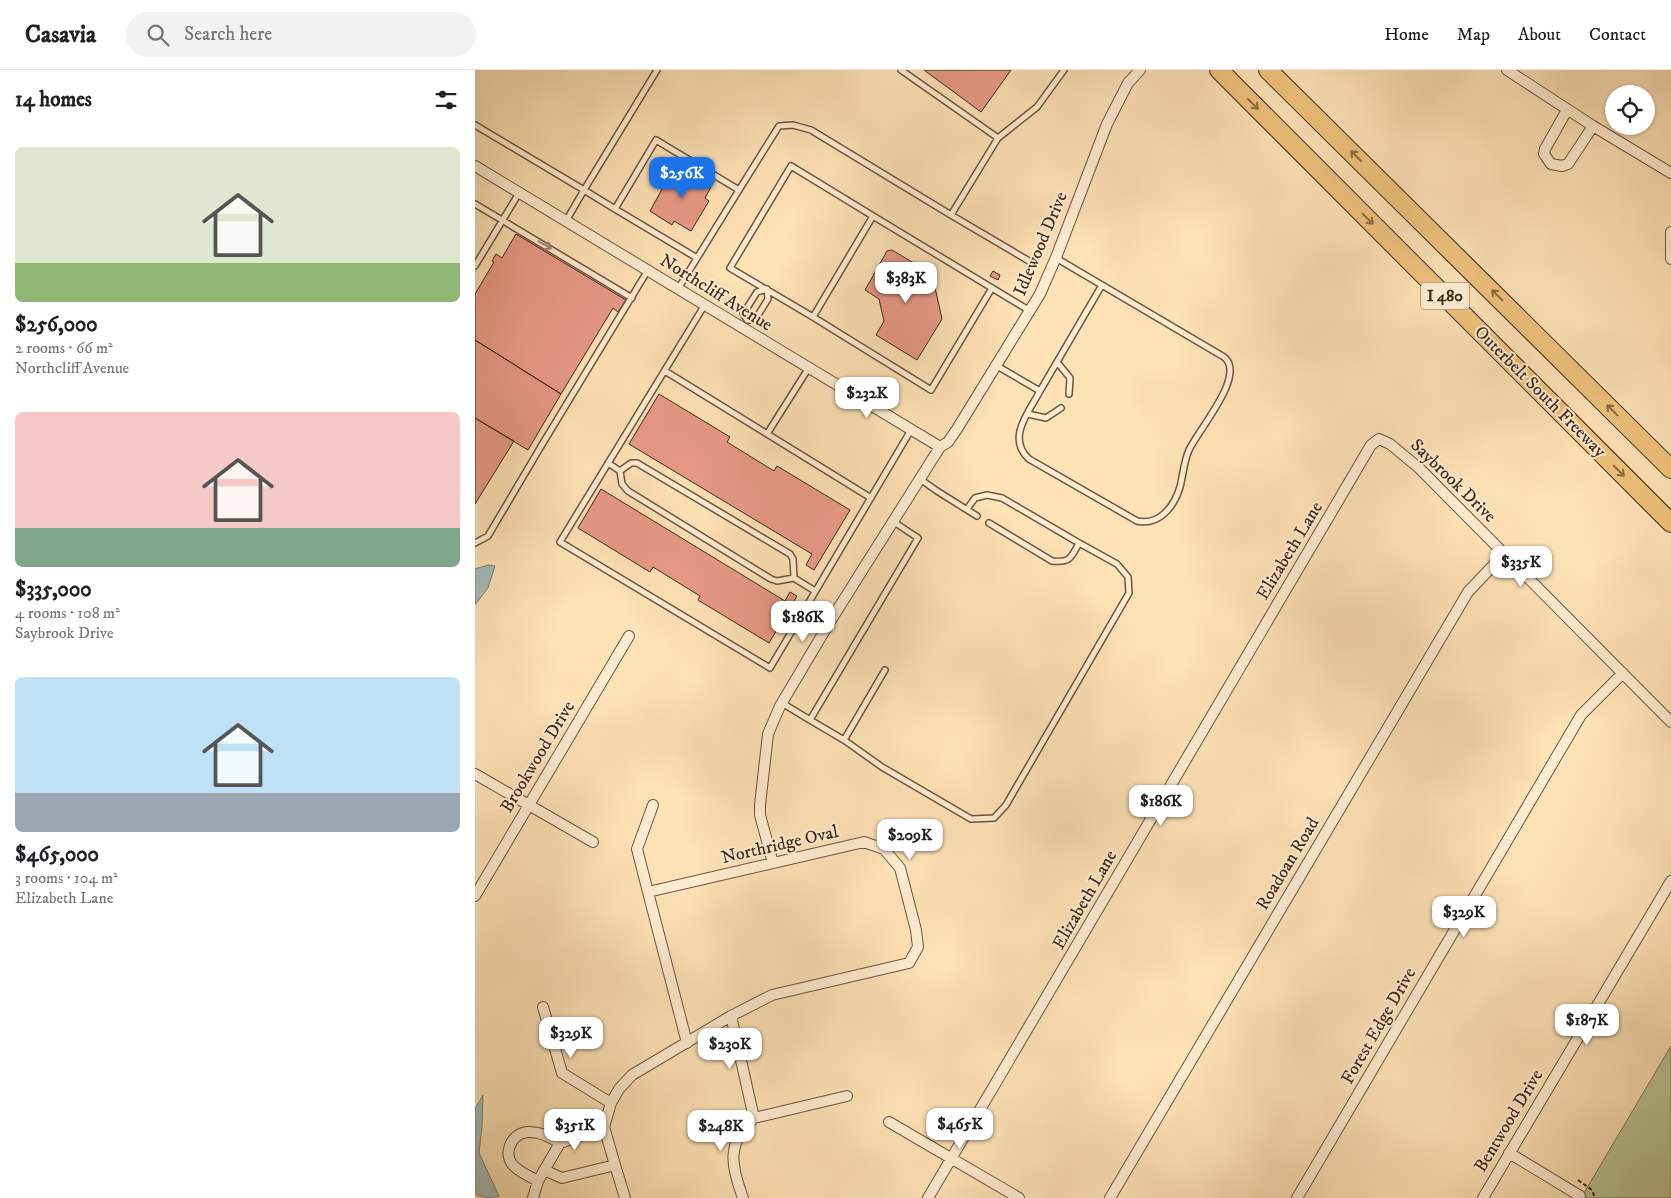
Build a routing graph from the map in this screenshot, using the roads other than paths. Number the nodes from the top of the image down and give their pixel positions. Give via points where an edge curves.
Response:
1 (657, 70) edge
2 (901, 70) edge
3 (1064, 70) edge
4 (1140, 70) edge
5 (1219, 70) edge
6 (1269, 70) edge
7 (1507, 70) edge
8 (1567, 110) junction
9 (475, 125) edge
10 (1593, 126) junction
11 (998, 138) junction
12 (475, 166) edge
13 (1671, 173) edge
14 (584, 190) junction
15 (739, 190) junction
16 (519, 193) junction
17 (475, 204) edge
18 (615, 209) junction
19 (951, 215) junction
20 (873, 216) junction
21 (503, 220) junction
22 (566, 221) junction
23 (1671, 232) edge
24 (697, 258) junction
25 (1056, 258) junction
26 (1671, 260) edge
27 (1029, 262) dead end
28 (475, 266) edge
29 (648, 270) junction
30 (1102, 285) junction
31 (992, 288) junction
32 (678, 289) junction
33 (767, 289) junction
34 (632, 298) junction
35 (705, 306) junction
36 (1030, 311) junction
37 (813, 317) junction
38 (745, 325) junction
39 (1057, 362) junction
40 (997, 366) junction
41 (808, 369) junction
42 (665, 371) junction
43 (1040, 391) junction
44 (1069, 394) dead end
45 (1061, 408) dead end
46 (1029, 414) junction
47 (911, 430) junction
48 (767, 434) junction
49 (1379, 439) joint
50 (940, 447) junction
51 (608, 464) junction
52 (1671, 469) edge
53 (621, 471) junction
54 (920, 479) junction
55 (871, 498) junction
56 (967, 509) junction
57 (977, 516) dead end
58 (894, 522) junction
59 (989, 523) dead end
60 (1671, 523) edge
61 (475, 543) edge
62 (1079, 543) junction
63 (1504, 554) junction
64 (794, 578) junction
65 (815, 591) junction
66 (629, 636) dead end
67 (885, 670) dead end
68 (1623, 673) junction
69 (782, 703) junction
70 (810, 720) junction
71 (1671, 722) edge
72 (844, 740) junction
73 (475, 774) edge
74 (529, 805) junction
75 (653, 805) dead end
76 (593, 842) dead end
77 (773, 863) junction
78 (1671, 881) edge
79 (648, 892) junction
80 (475, 896) edge
81 (543, 1007) dead end
82 (731, 1016) junction
83 (687, 1043) junction
84 (847, 1096) dead end
85 (611, 1102) junction
86 (754, 1118) junction
87 (889, 1122) dead end
88 (604, 1127) junction
89 (560, 1143) junction
90 (1509, 1153) junction
91 (951, 1159) junction
92 (615, 1165) junction
93 (544, 1170) junction
94 (538, 1181) junction
95 (1580, 1196) dead end
96 (533, 1198) edge
97 (625, 1198) edge
98 (743, 1198) edge
99 (928, 1198) edge
100 (1019, 1198) edge
101 (1110, 1198) edge
102 (1297, 1198) edge
103 (1483, 1198) edge

1 - 14 lane
2 - 11 lane
3 - 11 lane via 1037,107
4 - 25 street, Idlewood Drive via 1128,83 1107,124
5 -> 60 highway, Outerbelt South Freeway / I 480
52 -> 6 highway, I 480
7 - 8 street
8 - 10 street
8 - 10 street via 1545,149 1551,164 1568,164
9 - 14 lane
10 - 13 street
11 - 19 lane
12 - 16 street, Northcliff Avenue
14 - 18 lane
14 - 22 lane
15 - 18 lane via 657,140
15 - 19 lane via 779,126 793,125 813,131
15 - 24 lane
16 - 21 lane
16 - 22 street, Northcliff Avenue
17 - 21 lane
18 - 24 lane
19 - 27 lane
20 - 31 lane
20 - 33 lane via 791,166 730,268
20 - 37 lane
21 - 28 lane
21 -> 34 lane
22 - 29 street, Northcliff Avenue
23 - 26 street
24 - 32 lane
25 - 30 lane
25 - 36 street, Idlewood Drive
29 - 32 street, Northcliff Avenue
29 - 34 lane
30 - 39 lane
30 - 46 lane via 1224,356 1230,364 1226,388 1189,449 1180,487 1168,510 1155,521 1137,521 1029,458 1018,439
31 - 36 lane
31 - 37 lane via 931,390
32 - 35 street, Northcliff Avenue
33 - 37 lane
33 - 38 lane via 767,299 755,320
33 - 38 lane via 757,292 743,313
34 - 61 lane via 488,536
35 - 38 street, Northcliff Avenue
35 - 42 lane
36 - 40 street, Idlewood Drive
38 - 41 street, Northcliff Avenue
39 - 43 lane
39 - 44 lane via 1070,378
40 - 43 lane
40 - 50 street, Idlewood Drive via 951,438
41 - 47 street, Northcliff Avenue
41 - 48 lane
42 - 48 lane
42 - 51 lane
43 - 46 lane
45 - 46 lane via 1046,418
47 - 50 street, Northcliff Avenue
47 - 55 lane
48 - 55 lane
49 - 63 street, Saybrook Drive via 1419,468
49 - 91 street, Elizabeth Lane via 1371,445
50 - 54 street, Idlewood Drive
51 - 53 lane
51 - 65 lane via 560,542 770,668
53 - 64 lane via 622,484 628,491 763,574 777,580
53 - 64 lane via 631,463 637,464 790,554
54 - 56 lane
54 - 58 street, Idlewood Drive
55 - 65 lane
56 - 57 lane
56 - 62 lane via 975,498 987,495 1002,498
58 - 69 street, Idlewood Drive
58 - 70 lane via 918,538
59 - 62 lane via 1052,561 1063,562 1071,558
62 - 72 lane via 1117,564 1128,577 1129,593 1006,805 994,818 971,819 882,767
63 - 68 street, Saybrook Drive
63 - 101 street, Roadoan Road via 1468,592
64 - 65 lane
66 - 74 street, Brookwood Drive
67 - 72 lane
68 - 71 street, Saybrook Drive
68 - 102 street, Forest Edge Drive via 1581,715
69 - 70 lane
69 - 77 street, Idlewood Drive via 768,734 759,815
70 - 72 lane
73 - 74 street
74 - 76 street
74 - 80 street, Brookwood Drive
75 - 79 street via 637,849
77 - 79 street, Northridge Oval
77 - 82 street, Northridge Oval via 864,842 884,849 900,868 918,947 909,962 772,995
78 - 90 street, Bentwood Drive
79 - 83 street
81 - 85 street via 562,1073
82 - 83 street, Northridge Oval
82 - 86 street
83 - 85 street, Northridge Oval via 632,1075
84 - 86 street
85 - 88 street, Northridge Oval
86 - 98 street via 742,1128 733,1148
87 - 91 street
88 - 89 street
88 - 92 street
89 - 93 street
89 - 94 street via 544,1134 526,1132 514,1138 508,1148 514,1167
90 - 95 street
90 - 103 street, Bentwood Drive
91 - 99 street, Elizabeth Lane
91 - 100 street
92 - 93 street via 562,1178
92 - 97 street
93 - 94 street
94 - 96 street

